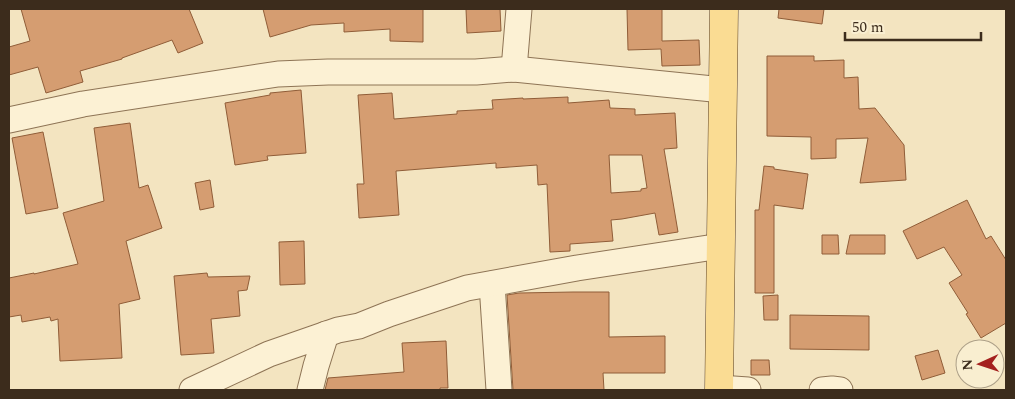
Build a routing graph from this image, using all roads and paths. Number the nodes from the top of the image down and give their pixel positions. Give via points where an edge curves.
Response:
1 (519, 9) edge
2 (724, 9) edge
3 (514, 69) junction
4 (723, 90) junction
5 (9, 120) edge
6 (721, 246) junction
7 (492, 284) junction
8 (326, 334) junction
9 (719, 389) edge
10 (192, 390) edge
11 (310, 390) edge
12 (499, 390) edge
13 (748, 390) edge
14 (822, 390) edge
15 (840, 390) edge

1 - 3 street
2 - 4 main road
3 - 4 street
3 - 5 street via 278,74 83,104
4 - 6 main road
6 - 7 street
6 - 9 main road
7 - 8 street via 467,288 359,326
7 - 12 street
8 - 10 street via 269,354
8 - 11 street
9 - 13 street
14 - 15 street

